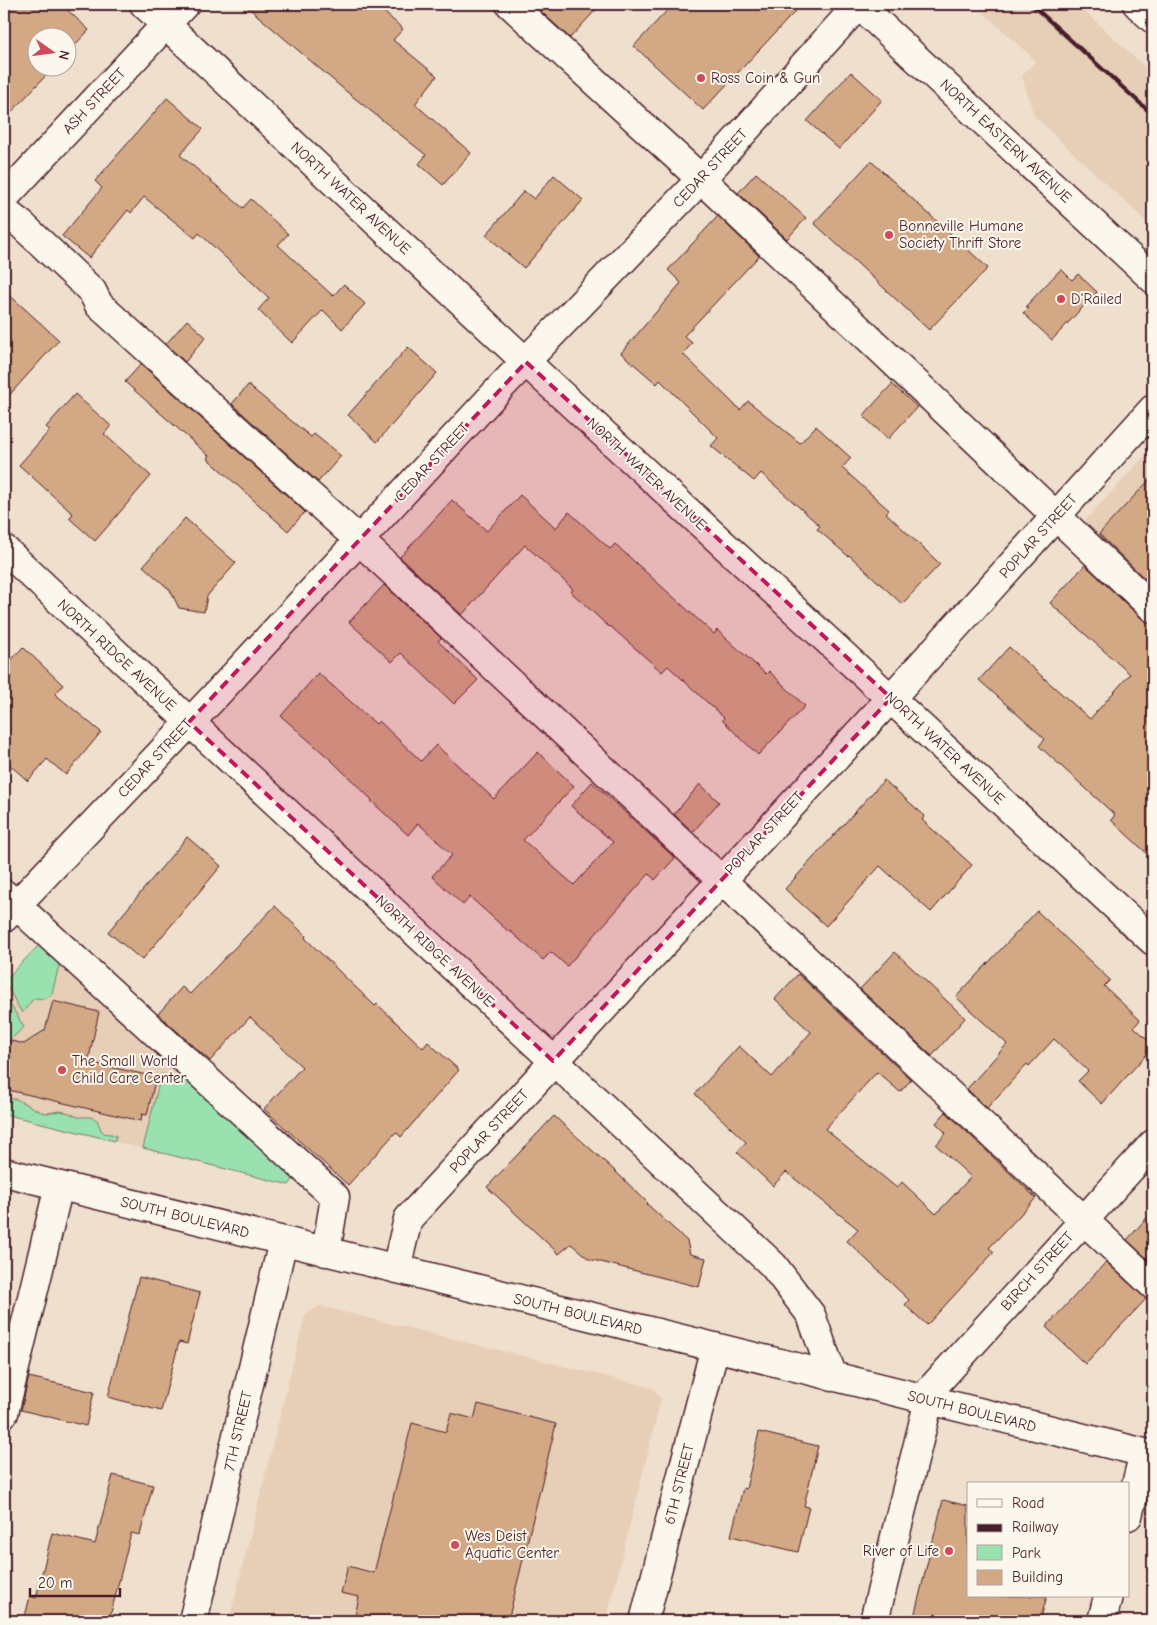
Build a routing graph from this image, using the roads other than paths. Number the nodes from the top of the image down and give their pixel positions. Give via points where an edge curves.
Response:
1 (144, 4) edge
2 (185, 4) edge
3 (510, 4) edge
4 (1137, 4) edge
5 (868, 7) edge
6 (1153, 19) edge
7 (166, 24) junction
8 (701, 179) junction
9 (4, 198) edge
10 (4, 211) edge
11 (1153, 278) edge
12 (526, 362) junction
13 (1153, 408) edge
14 (1056, 516) junction
15 (359, 540) junction
16 (4, 549) edge
17 (1153, 608) edge
18 (891, 698) junction
19 (189, 722) junction
20 (720, 880) junction
21 (8, 906) edge
22 (1153, 941) edge
23 (553, 1061) junction
24 (1153, 1144) edge
25 (4, 1172) edge
26 (59, 1186) junction
27 (1083, 1221) junction
28 (283, 1241) junction
29 (326, 1252) junction
30 (396, 1269) junction
31 (1153, 1285) edge
32 (715, 1347) junction
33 (833, 1376) junction
34 (926, 1400) junction
35 (4, 1413) edge
36 (1149, 1454) edge
37 (1130, 1510) edge
38 (1108, 1598) edge
39 (192, 1621) edge
40 (644, 1621) edge
41 (874, 1621) edge
42 (1102, 1621) edge

1 - 7 street, NORTH WATER AVENUE
2 - 7 street, ASH STREET
3 - 8 street
4 - 6 street
5 - 8 street, CEDAR STREET
5 - 11 street, NORTH EASTERN AVENUE
7 - 9 street, ASH STREET
7 - 12 street, NORTH WATER AVENUE
8 - 12 street, CEDAR STREET
8 - 14 street
10 - 15 street via 92,291 100,305
12 - 15 street, CEDAR STREET
12 - 18 street, NORTH WATER AVENUE
13 - 14 street, POPLAR STREET
14 - 17 street
14 - 18 street, POPLAR STREET
15 - 19 street, CEDAR STREET
15 - 20 street
16 - 19 street, NORTH RIDGE AVENUE
18 - 20 street, POPLAR STREET
18 - 22 street, NORTH WATER AVENUE
19 - 21 street, CEDAR STREET
19 - 23 street, NORTH RIDGE AVENUE
20 - 23 street, POPLAR STREET
20 - 27 street
21 - 29 street via 336,1197
23 - 30 street, POPLAR STREET via 408,1219
23 - 33 street, NORTH RIDGE AVENUE via 773,1265 811,1315
24 - 27 street, BIRCH STREET
25 - 26 street, SOUTH BOULEVARD
26 - 28 street, SOUTH BOULEVARD
26 - 35 street
27 - 31 street
27 - 34 street, BIRCH STREET
28 - 29 street, SOUTH BOULEVARD
28 - 39 street, 7TH STREET
29 - 30 street, SOUTH BOULEVARD
30 - 32 street, SOUTH BOULEVARD
32 - 33 street, SOUTH BOULEVARD
32 - 40 street, 6TH STREET
33 - 34 street, SOUTH BOULEVARD
34 - 36 street, SOUTH BOULEVARD
34 - 41 street
36 - 37 street
38 - 42 street

